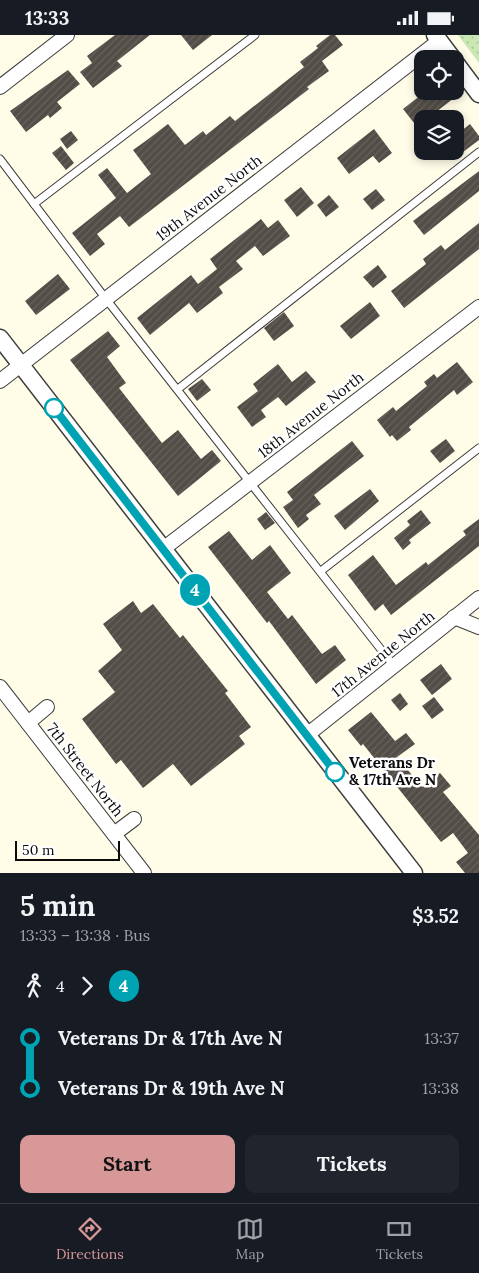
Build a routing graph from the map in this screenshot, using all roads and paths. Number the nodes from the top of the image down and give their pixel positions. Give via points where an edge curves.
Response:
1 (67, 35) edge
2 (255, 35) edge
3 (437, 38) edge
4 (446, 50) edge
5 (464, 74) edge
6 (0, 87) edge
7 (479, 94) edge
8 (479, 152) edge
9 (0, 159) edge
10 (34, 204) junction
11 (106, 299) junction
12 (479, 307) edge
13 (0, 338) edge
14 (21, 365) junction
15 (0, 381) edge
16 (178, 389) junction
17 (479, 448) edge
18 (251, 482) junction
19 (163, 549) junction
20 (321, 571) junction
21 (479, 598) edge
22 (454, 617) junction
23 (479, 627) edge
24 (394, 666) junction
25 (0, 687) edge
26 (47, 707) dead end
27 (28, 723) junction
28 (307, 735) junction
29 (134, 819) dead end
30 (114, 834) junction
31 (144, 873) edge
32 (414, 873) edge

1 - 6 street
2 - 10 lane
3 - 4 street
3 - 11 street, 19th Avenue North
5 - 7 street
8 - 16 lane
9 - 10 lane
10 - 11 lane
11 - 14 street, 19th Avenue North
11 - 16 lane
12 - 18 street, 18th Avenue North
13 - 14 street
14 - 15 street, 19th Avenue North
14 - 19 street
16 - 18 lane
17 - 20 lane
18 - 19 street, 18th Avenue North
18 - 20 lane
19 - 28 street
20 - 24 lane
21 - 22 street, 17th Avenue North
22 - 23 street
22 - 24 street, 17th Avenue North
24 - 28 street, 17th Avenue North
25 - 27 street, 7th Street North
26 - 27 street
27 - 30 street, 7th Street North
28 - 32 street
29 - 30 street
30 - 31 street, 7th Street North

